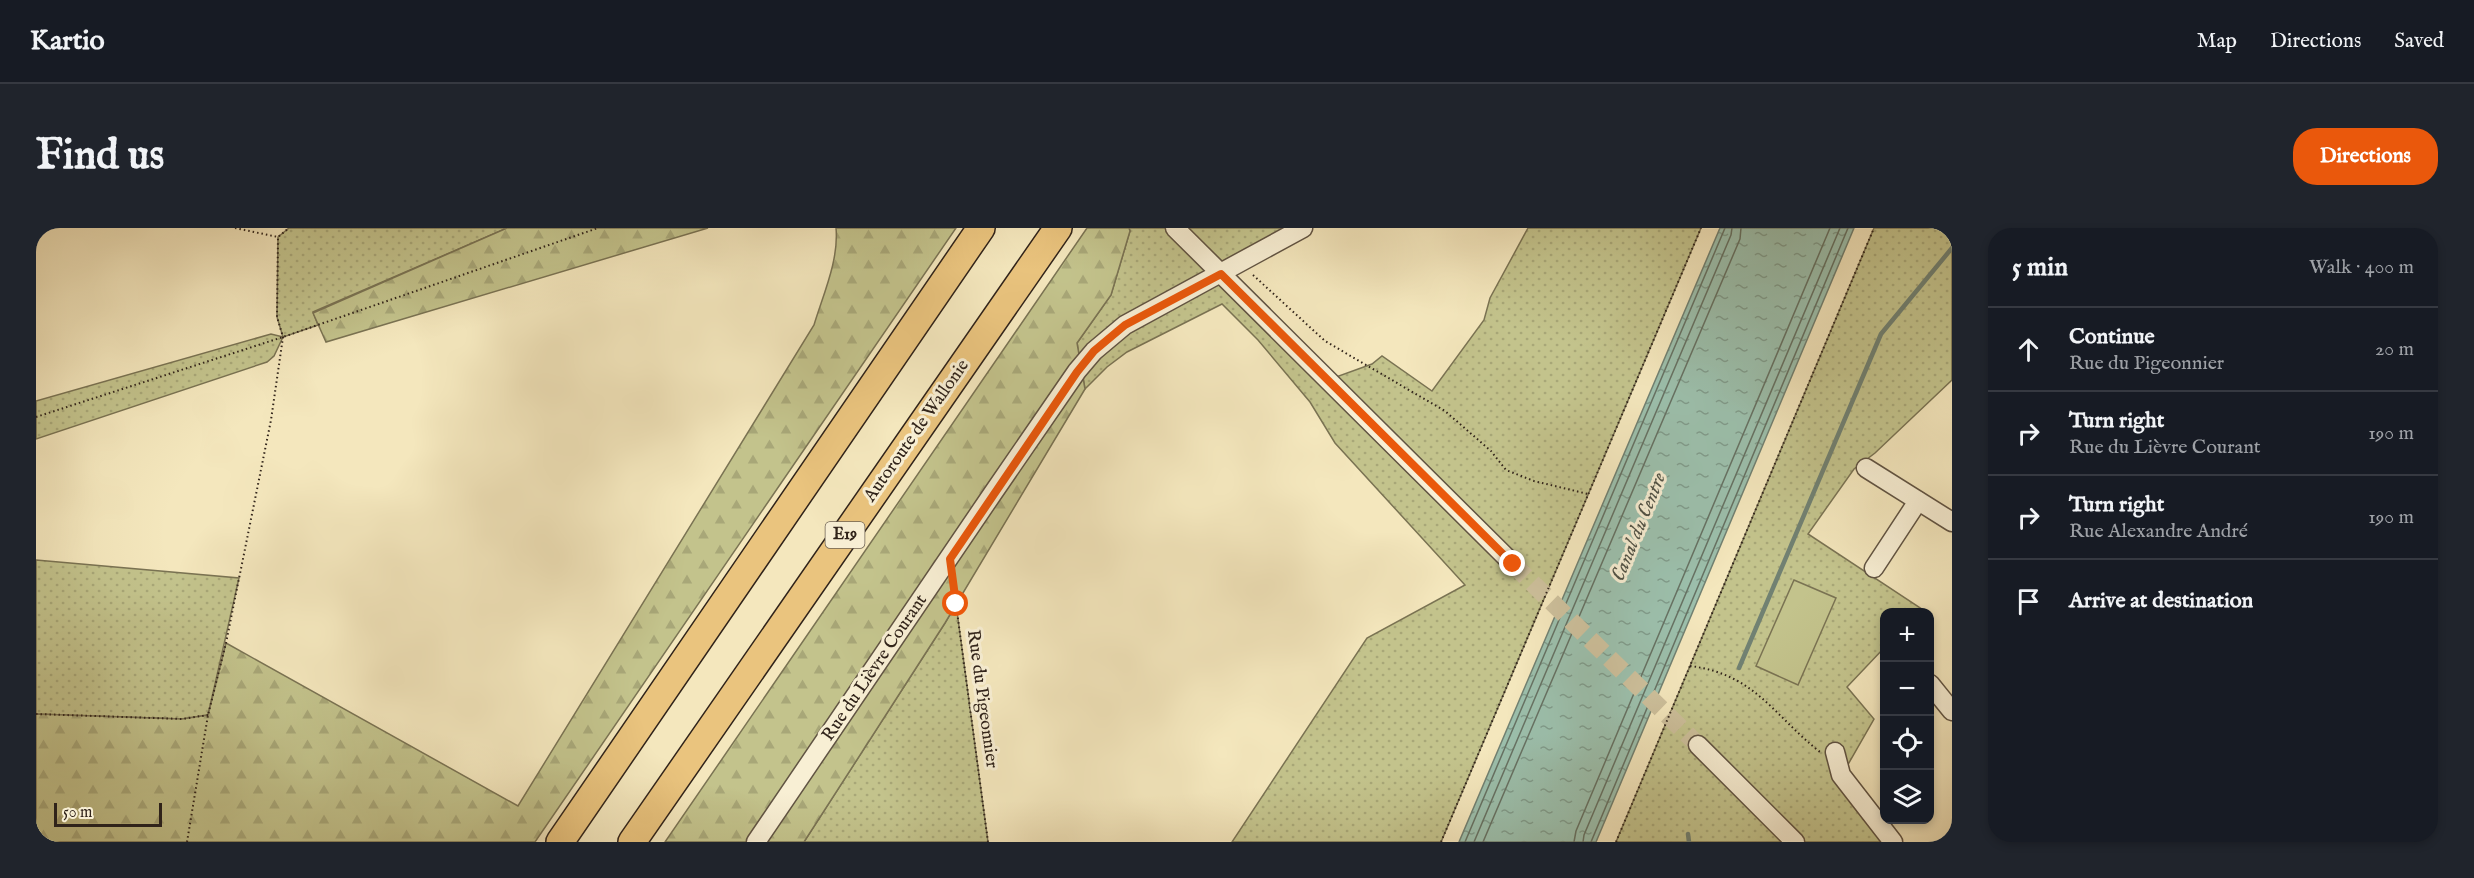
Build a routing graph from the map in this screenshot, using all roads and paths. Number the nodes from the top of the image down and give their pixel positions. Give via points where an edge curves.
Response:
1 (235, 228) edge
2 (289, 228) edge
3 (598, 228) edge
4 (981, 228) edge
5 (1058, 228) edge
6 (1175, 228) edge
7 (1303, 228) edge
8 (1701, 228) edge
9 (1874, 228) edge
10 (278, 237) junction
11 (1242, 262) junction
12 (1221, 274) junction
13 (283, 337) junction
14 (36, 417) edge
15 (1866, 468) dead end
16 (1588, 494) junction
17 (1918, 501) junction
18 (1952, 522) edge
19 (950, 559) junction
20 (1513, 564) tunnel mouth
21 (1874, 568) dead end
22 (1689, 666) junction
23 (1934, 690) edge
24 (1952, 711) edge
25 (36, 714) edge
26 (208, 715) junction
27 (1698, 745) tunnel mouth
28 (1835, 752) joint
29 (187, 842) edge
30 (560, 842) edge
31 (632, 842) edge
32 (756, 842) edge
33 (988, 842) edge
34 (1441, 842) edge
35 (1616, 842) edge
36 (1795, 842) edge
37 (1893, 842) edge

1 - 10 path
2 - 10 path
3 - 13 path
4 - 30 highway
5 - 31 highway, Autoroute de Wallonie / E19
6 - 12 street
7 - 11 street, Rue du Lièvre Courant
8 - 16 path
9 - 22 path
10 - 13 path via 277,317
11 - 12 street, Rue du Lièvre Courant
11 - 16 path via 1325,341 1445,411 1491,451 1506,471
12 - 19 street, Rue du Lièvre Courant via 1125,325 1094,351
12 - 20 street
13 - 14 path
13 - 26 path via 249,532
15 - 17 street
16 - 34 path
17 - 18 street
17 - 21 street
19 - 32 street, Rue du Lièvre Courant
19 - 33 path, Rue du Pigeonnier
22 - 28 path via 1726,673 1768,703 1819,752
22 - 35 path
23 - 24 street
25 - 26 path via 182,720
26 - 29 path
27 - 36 street
28 - 37 street via 1842,775

